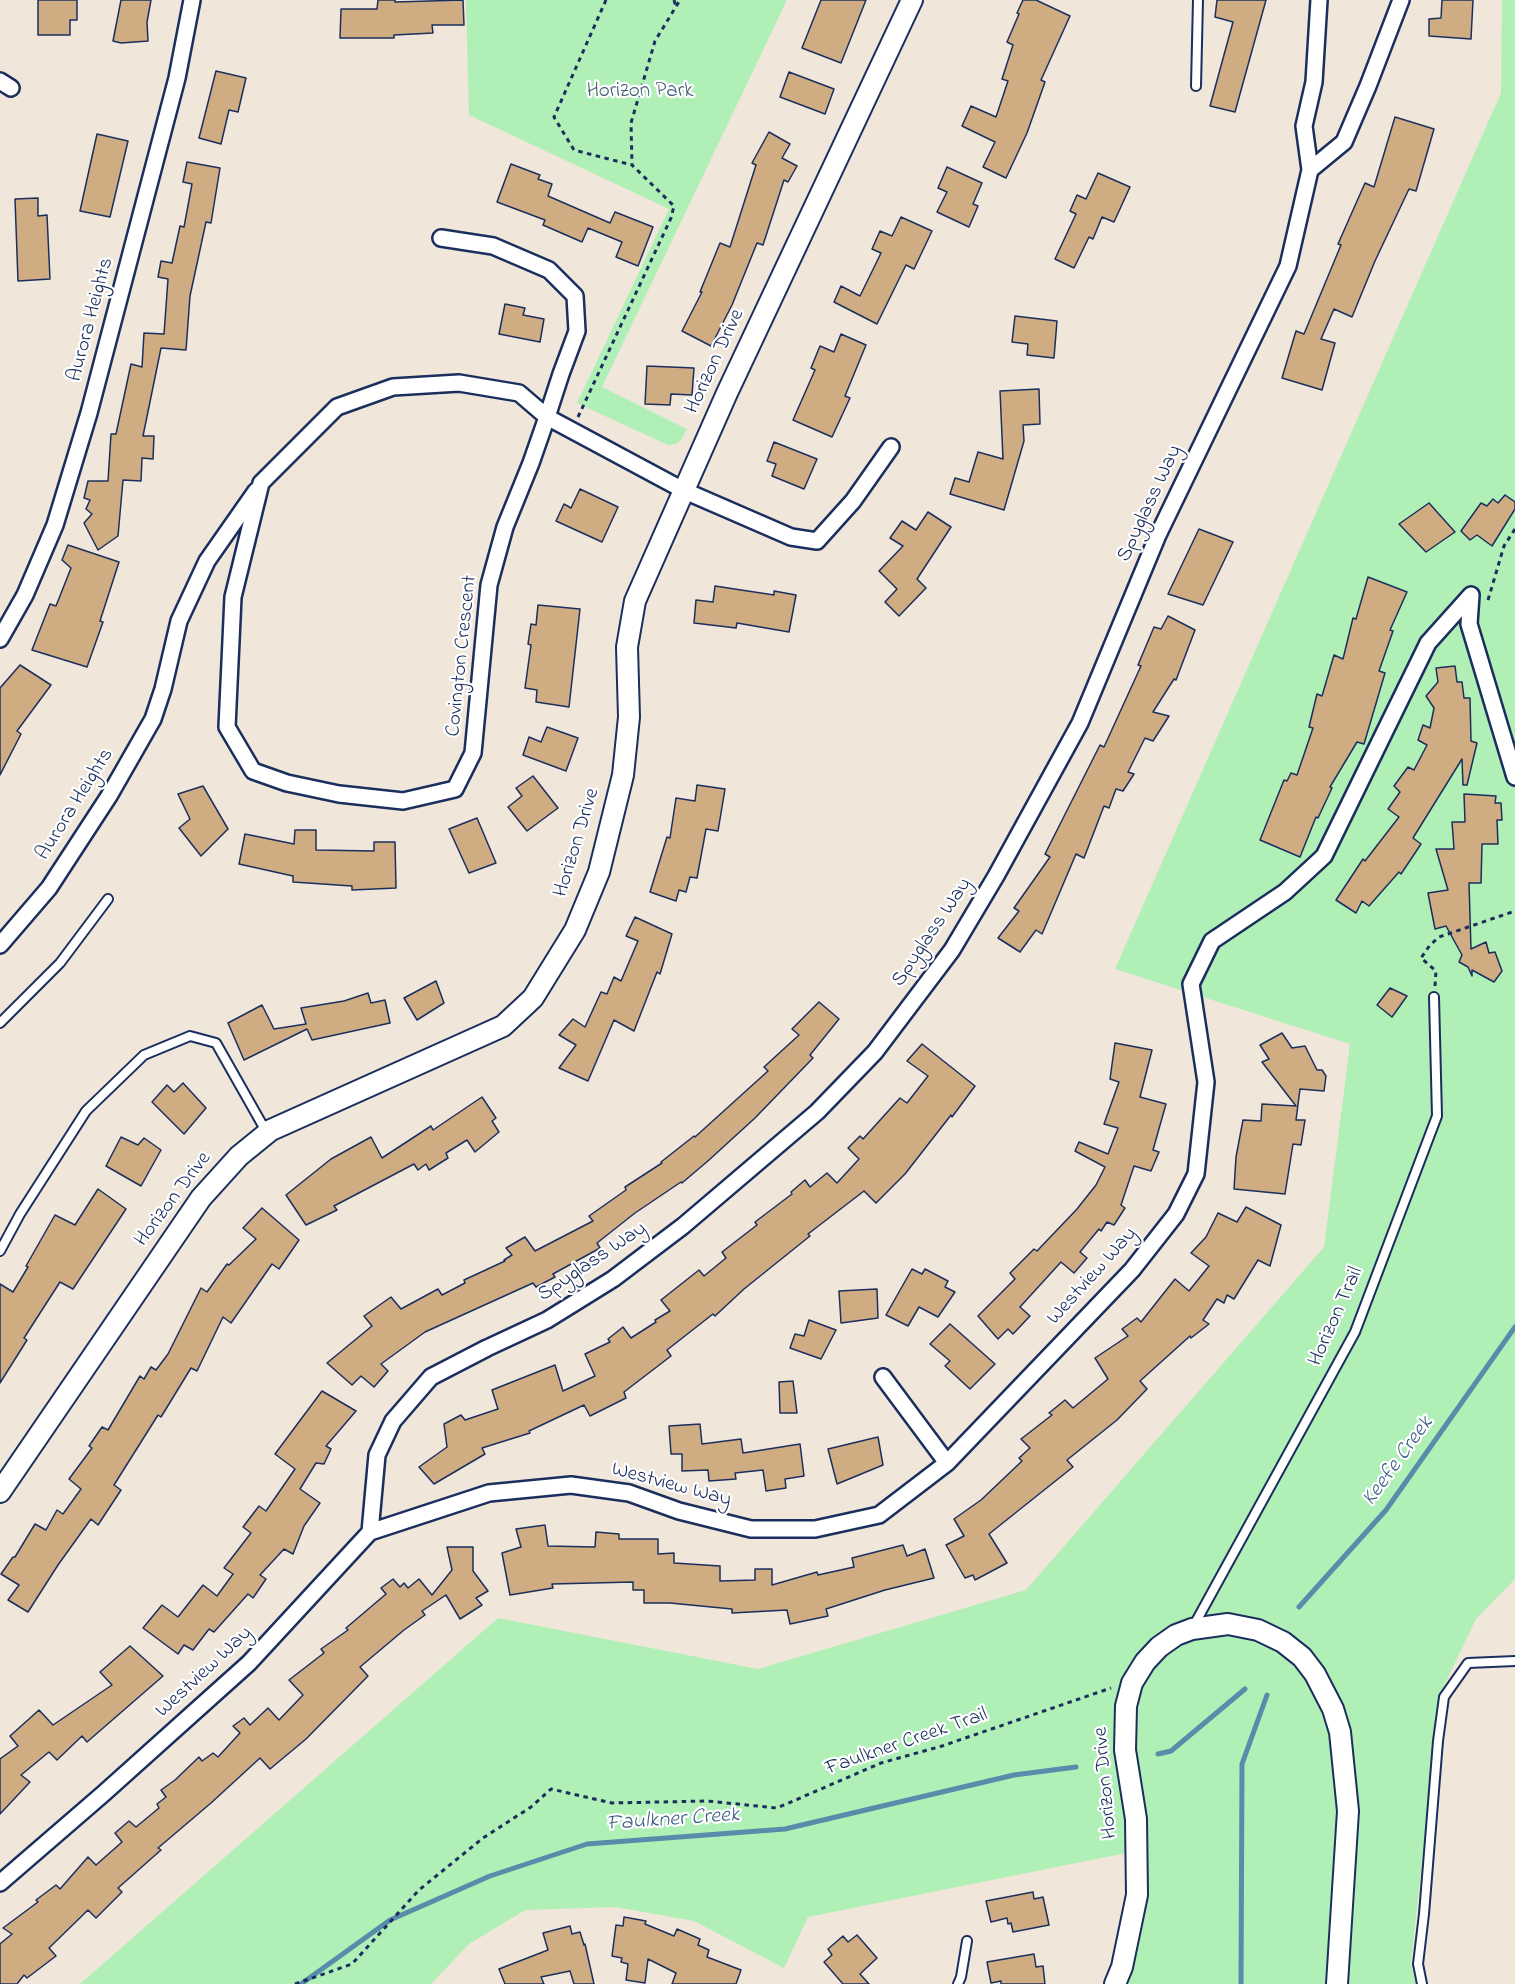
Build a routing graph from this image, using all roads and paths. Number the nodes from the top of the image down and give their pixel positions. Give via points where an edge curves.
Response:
1 (192, 0) edge
2 (606, 0) edge
3 (674, 0) edge
4 (680, 0) edge
5 (912, 0) edge
6 (1198, 0) edge
7 (1318, 0) edge
8 (1401, 0) edge
9 (676, 7) junction
10 (1196, 86) dead end
11 (632, 165) junction
12 (1310, 170) junction
13 (441, 238) dead end
14 (547, 417) junction
15 (572, 430) junction
16 (891, 447) dead end
17 (261, 483) junction
18 (685, 491) junction
19 (1515, 529) edge
20 (1488, 601) dead end
21 (0, 639) edge
22 (1515, 777) edge
23 (108, 899) dead end
24 (1515, 910) edge
25 (0, 945) edge
26 (1434, 997) joint
27 (0, 1023) edge
28 (267, 1133) junction
29 (0, 1251) edge
30 (884, 1377) dead end
31 (947, 1463) junction
32 (0, 1492) edge
33 (370, 1532) junction
34 (1192, 1629) junction
35 (1515, 1661) edge
36 (1132, 1683) junction
37 (0, 1883) edge
38 (967, 1941) dead end
39 (295, 1984) edge
40 (958, 1984) edge
41 (1115, 1984) edge
42 (1337, 1984) edge
43 (1422, 1984) edge

1 - 21 street, Aurora Heights via 177,78 55,525 25,595
2 - 11 path via 554,117 574,150
3 - 9 path
4 - 9 path
5 - 18 street, Horizon Drive via 727,393
6 - 10 lane
7 - 12 street via 1314,82 1304,126
8 - 12 street via 1344,142
9 - 11 path via 655,41 631,123
11 - 15 path via 674,206
12 - 33 street, Spyglass Way via 1288,266 1158,535 1080,723 952,950 875,1052 817,1112 683,1226 613,1280 547,1320 431,1377 393,1421 377,1455
13 - 14 street via 493,246 540,266 575,296 577,331
14 - 15 street
14 - 17 street via 519,393 459,383 393,387 337,407
14 - 17 street, Covington Crescent via 505,527 489,585 473,753 455,789 403,801 339,794 253,771 227,727 233,597
15 - 18 street
16 - 18 street via 853,501 817,541 791,537
17 - 25 street, Aurora Heights via 207,561 179,621 153,719 49,888
18 - 28 street, Horizon Drive via 635,601 627,647 629,717 623,775 599,872 575,930 533,998 503,1026
19 - 20 path via 1504,546
22 - 31 street, Westview Way via 1469,624 1471,595 1428,643 1323,856 1285,892 1212,940 1191,984 1206,1082 1196,1174 1176,1214 1132,1270
23 - 27 lane via 60,963
24 - 26 path via 1439,936 1430,945 1421,958 1436,970
26 - 34 lane, Horizon Trail via 1437,1116 1376,1278 1355,1332
28 - 29 lane via 216,1043 190,1036 144,1055 86,1111
28 - 32 street, Horizon Drive via 239,1156 201,1198
30 - 31 street
31 - 33 street, Westview Way via 879,1515 815,1529 751,1529 679,1511 629,1493 571,1485 489,1493
33 - 37 street, Westview Way via 249,1663
34 - 36 street, Horizon Drive via 1159,1647
34 - 42 street, Horizon Drive via 1228,1624 1258,1630 1283,1642 1315,1674 1333,1709 1340,1732 1348,1811
35 - 43 lane via 1468,1663 1444,1697 1418,1964
36 - 39 path, Faulkner Creek Trail via 881,1763 777,1808 707,1801 612,1803 551,1789 419,1890 352,1964
36 - 41 street, Horizon Drive via 1126,1706 1125,1750 1136,1819 1137,1895
38 - 40 lane

